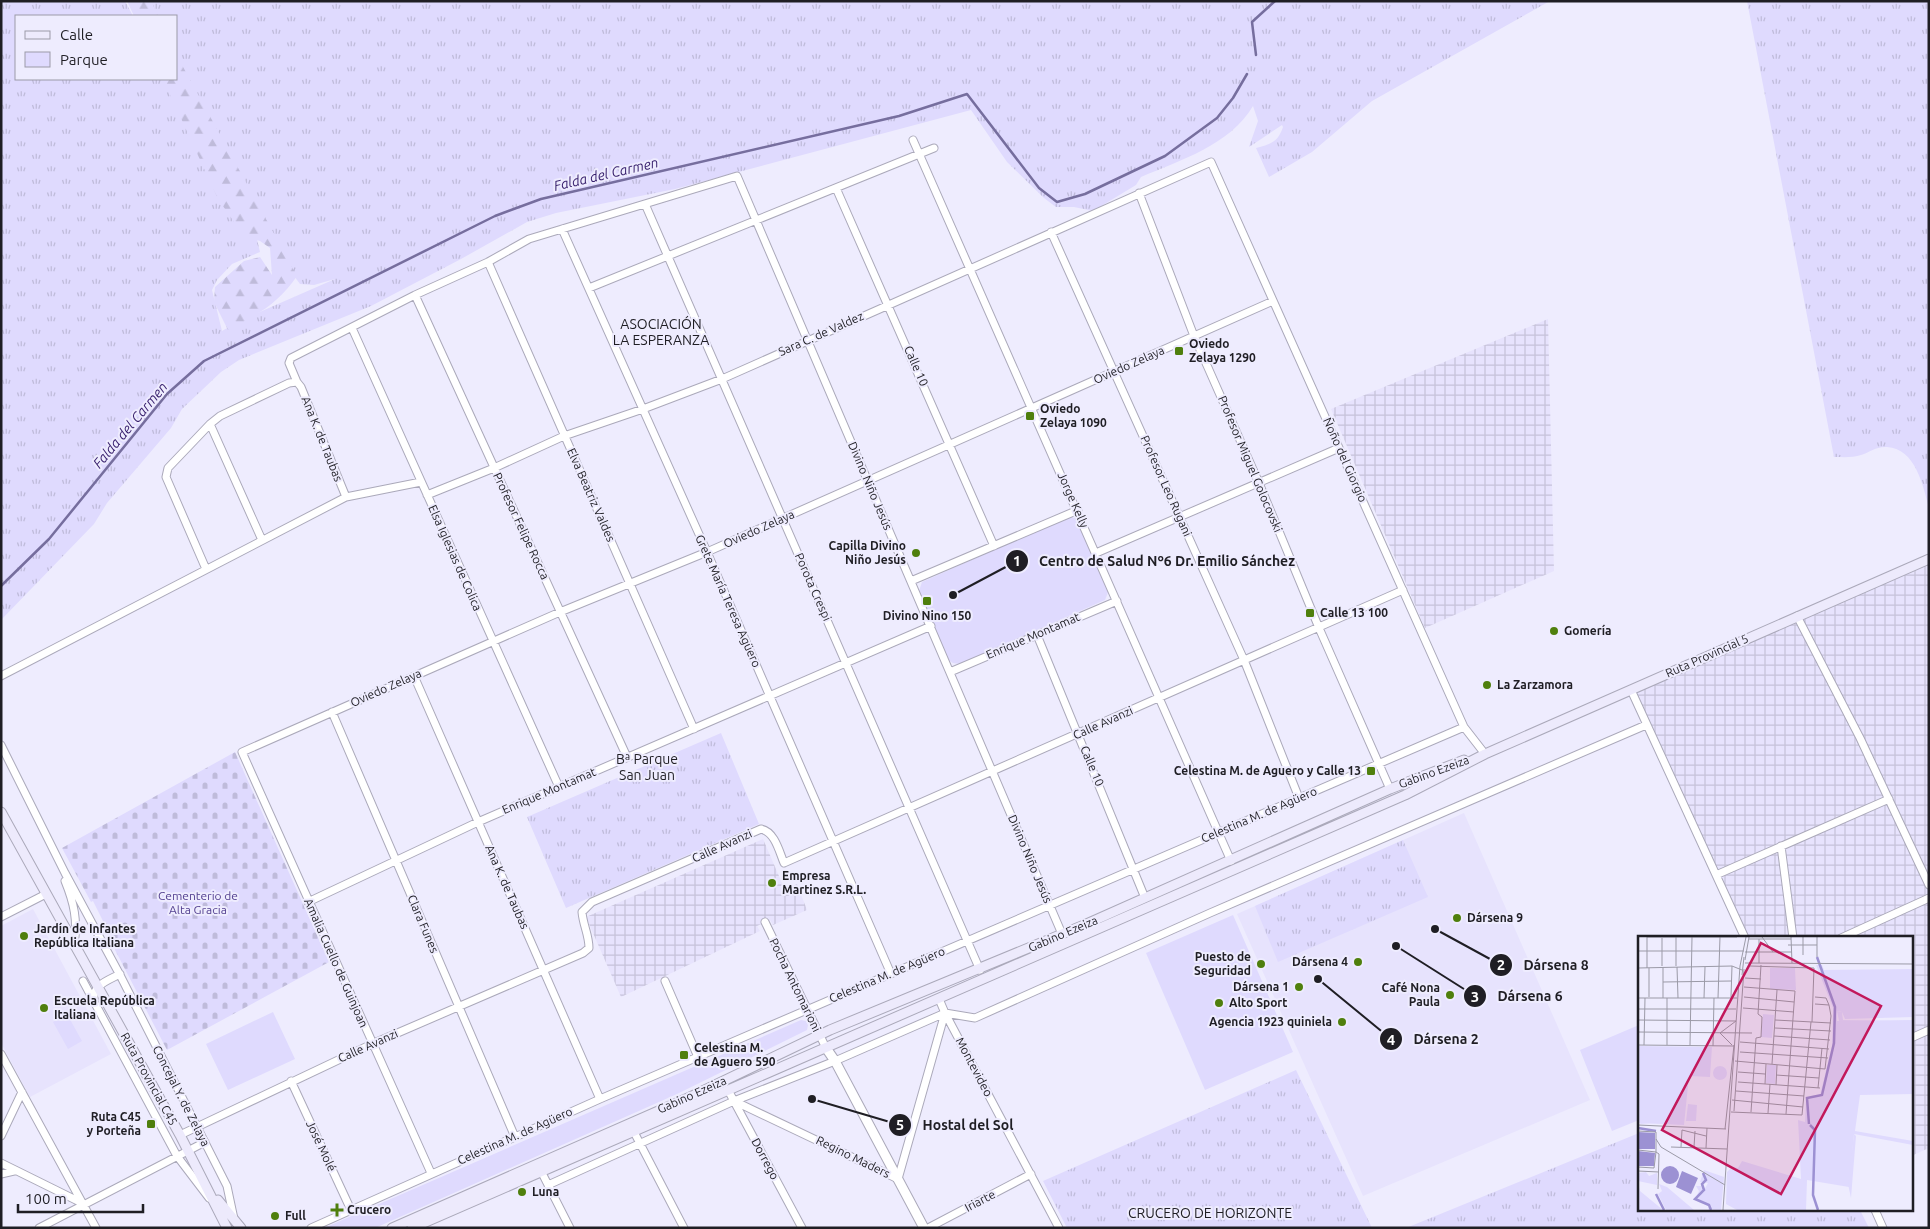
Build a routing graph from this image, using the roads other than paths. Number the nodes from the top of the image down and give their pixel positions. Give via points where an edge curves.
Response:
1 (913, 140) dead end
2 (934, 148) dead end
3 (920, 154) junction
4 (1211, 162) joint
5 (836, 188) junction
6 (1139, 194) junction
7 (645, 204) junction
8 (756, 220) junction
9 (562, 229) junction
10 (1051, 232) junction
11 (668, 256) junction
12 (488, 262) junction
13 (971, 268) junction
14 (589, 288) junction
15 (415, 296) junction
16 (1273, 301) junction
17 (888, 305) junction
18 (352, 328) junction
19 (1194, 336) junction
20 (808, 340) junction
21 (1115, 371) junction
22 (722, 379) junction
23 (297, 382) junction
24 (1032, 408) junction
25 (643, 409) junction
26 (210, 424) junction
27 (564, 436) junction
28 (950, 444) junction
29 (1340, 448) junction
30 (494, 468) junction
31 (868, 481) junction
32 (421, 482) junction
33 (1259, 483) junction
34 (427, 495) junction
35 (346, 497) junction
36 (1078, 510) junction
37 (1180, 517) junction
38 (783, 518) junction
39 (262, 540) junction
40 (994, 546) junction
41 (707, 552) junction
42 (1096, 553) junction
43 (1929, 559) edge
44 (206, 569) junction
45 (911, 581) junction
46 (630, 584) junction
47 (1403, 590) junction
48 (1116, 601) junction
49 (560, 612) junction
50 (1800, 615) junction
51 (930, 626) junction
52 (1319, 628) junction
53 (1037, 635) junction
54 (494, 642) junction
55 (1244, 660) junction
56 (846, 662) junction
57 (950, 672) junction
58 (1, 676) edge
59 (414, 676) junction
60 (1631, 690) junction
61 (769, 695) junction
62 (1160, 698) junction
63 (332, 712) junction
64 (1646, 725) junction
65 (1464, 727) junction
66 (694, 728) junction
67 (1078, 733) junction
68 (1, 744) edge
69 (242, 752) joint
70 (1485, 754) junction
71 (627, 757) junction
72 (1379, 763) junction
73 (992, 771) junction
74 (559, 787) junction
75 (1390, 789) junction
76 (1299, 798) junction
77 (1889, 799) junction
78 (910, 808) junction
79 (1, 812) edge
80 (478, 822) junction
81 (1219, 832) junction
82 (833, 841) junction
83 (1781, 846) junction
84 (53, 850) junction
85 (396, 860) junction
86 (1231, 860) junction
87 (1134, 869) junction
88 (1716, 875) junction
89 (1929, 885) edge
90 (46, 894) junction
91 (1145, 898) junction
92 (1929, 898) edge
93 (308, 902) junction
94 (1050, 905) junction
95 (1, 917) edge
96 (765, 922) dead end
97 (1062, 934) junction
98 (1744, 936) edge
99 (1793, 936) edge
100 (1845, 936) edge
101 (968, 940) junction
102 (74, 944) junction
103 (544, 970) junction
104 (980, 970) junction
105 (120, 974) junction
106 (891, 974) junction
107 (665, 980) dead end
108 (83, 981) dead end
109 (98, 986) junction
110 (939, 998) junction
111 (95, 1003) junction
112 (459, 1007) junction
113 (807, 1010) junction
114 (945, 1013) junction
115 (1929, 1030) edge
116 (820, 1035) junction
117 (1912, 1038) edge
118 (372, 1044) junction
119 (826, 1048) junction
120 (1, 1055) edge
121 (698, 1057) junction
122 (835, 1061) junction
123 (291, 1081) junction
124 (728, 1090) junction
125 (22, 1092) junction
126 (600, 1099) junction
127 (734, 1101) junction
128 (197, 1126) junction
129 (634, 1132) junction
130 (180, 1135) junction
131 (1, 1136) edge
132 (515, 1137) junction
133 (204, 1142) junction
134 (640, 1143) junction
135 (188, 1151) junction
136 (177, 1156) junction
137 (1, 1163) edge
138 (14, 1171) junction
139 (431, 1173) junction
140 (542, 1173) junction
141 (1, 1174) edge
142 (1031, 1174) junction
143 (898, 1179) junction
144 (548, 1185) junction
145 (209, 1188) junction
146 (84, 1204) junction
147 (351, 1210) junction
148 (220, 1212) junction
149 (1876, 1212) edge
150 (234, 1220) junction
151 (414, 1227) edge
152 (39, 1228) edge
153 (96, 1228) edge
154 (228, 1228) edge
155 (241, 1228) edge
156 (311, 1228) edge
157 (392, 1228) edge
158 (570, 1228) edge
159 (684, 1228) edge
160 (802, 1228) edge
161 (924, 1228) edge
162 (928, 1228) edge
163 (1059, 1228) edge
164 (1883, 1228) edge

1 - 3 street, Jorge Kelly
2 - 3 street
3 - 5 street
3 - 13 street, Jorge Kelly
4 - 6 street, Sara C. de Valdez
4 - 16 street, Ñoño del Giorgio
5 - 8 street
5 - 17 street, Calle 10
6 - 10 street, Sara C. de Valdez
6 - 19 street, Profesor Miguel Golocovski
7 - 8 street, Divino Niño Jesús via 737,176
7 - 9 street
7 - 11 street, Porota Crespi
8 - 11 street
8 - 20 street, Divino Niño Jesús
9 - 12 street via 529,239
9 - 14 street, Grete María Teresa Agüero
10 - 13 street, Sara C. de Valdez
10 - 21 street, Profesor Leo Rugani
11 - 14 street
11 - 22 street, Porota Crespi
12 - 15 street
12 - 27 street, Elva Beatriz Valdes
13 - 17 street, Sara C. de Valdez
13 - 24 street, Jorge Kelly
14 - 25 street, Grete María Teresa Agüero
15 - 18 street
15 - 30 street, Profesor Felipe Rocca
16 - 19 street, Oviedo Zelaya
16 - 29 street, Ñoño del Giorgio
17 - 20 street, Sara C. de Valdez
17 - 28 street, Calle 10
18 - 23 street, Ana K. de Taubas via 291,358 289,363
18 - 32 street, Elsa Iglesias de Colica
19 - 21 street, Oviedo Zelaya
19 - 33 street, Profesor Miguel Golocovski
20 - 22 street, Sara C. de Valdez
20 - 31 street, Divino Niño Jesús
21 - 24 street, Oviedo Zelaya
21 - 37 street, Profesor Leo Rugani
22 - 25 street, Sara C. de Valdez
22 - 38 street, Porota Crespi
23 - 26 street via 220,416
23 - 35 street, Ana K. de Taubas
24 - 28 street, Oviedo Zelaya
24 - 36 street, Jorge Kelly
25 - 27 street, Sara C. de Valdez
25 - 41 street, Grete María Teresa Agüero
26 - 39 street
26 - 44 street via 168,468 166,477
27 - 30 street, Sara C. de Valdez
27 - 46 street, Elva Beatriz Valdes
28 - 31 street, Oviedo Zelaya
28 - 40 street, Calle 10
29 - 33 street
29 - 47 street, Ñoño del Giorgio
30 - 34 street, Sara C. de Valdez
30 - 49 street, Profesor Felipe Rocca
31 - 38 street, Oviedo Zelaya
31 - 45 street, Divino Niño Jesús
32 - 34 street, Elsa Iglesias de Colica
32 - 35 street
33 - 37 street
33 - 52 street, Profesor Miguel Golocovski
34 - 54 street, Elsa Iglesias de Colica
35 - 39 street
36 - 40 street
36 - 42 street, Jorge Kelly
37 - 42 street
37 - 55 street, Profesor Leo Rugani
38 - 41 street, Oviedo Zelaya
38 - 56 street, Porota Crespi
39 - 44 street
40 - 45 street
41 - 46 street, Oviedo Zelaya
41 - 61 street, Grete María Teresa Agüero
42 - 48 street, Jorge Kelly
43 - 50 main road, Ruta Provincial 5
44 - 58 street
45 - 51 street, Divino Niño Jesús
46 - 49 street, Oviedo Zelaya
46 - 66 street, Elva Beatriz Valdes
47 - 52 street, Calle Avanzi
47 - 65 street, Ñoño del Giorgio
48 - 53 street, Enrique Montamat
48 - 62 street, Jorge Kelly
49 - 54 street, Oviedo Zelaya
49 - 71 street, Profesor Felipe Rocca
50 - 60 main road, Ruta Provincial 5
50 - 77 street
51 - 56 street, Enrique Montamat
51 - 57 street, Divino Niño Jesús
52 - 55 street, Calle Avanzi
52 - 72 street, Profesor Miguel Golocovski
53 - 57 street, Enrique Montamat
53 - 67 street, Calle 10
54 - 59 street, Oviedo Zelaya
54 - 74 street, Elsa Iglesias de Colica
55 - 62 street, Calle Avanzi
55 - 76 street, Profesor Leo Rugani
56 - 61 street, Enrique Montamat
56 - 78 street, Porota Crespi
57 - 73 street, Divino Niño Jesús
59 - 63 street, Oviedo Zelaya
59 - 80 street, Ana K. de Taubas
60 - 64 street
60 - 70 main road, Ruta Provincial 5
61 - 66 street, Enrique Montamat
61 - 82 street, Grete María Teresa Agüero
62 - 67 street, Calle Avanzi
62 - 81 street, Jorge Kelly
63 - 69 street, Oviedo Zelaya
63 - 85 street, Clara Funes
64 - 88 street
64 - 114 street via 975,1018
65 - 70 street, Ñoño del Giorgio
65 - 72 street, Celestina M. de Agüero
66 - 71 street, Enrique Montamat
67 - 73 street, Calle Avanzi
67 - 87 street, Calle 10
68 - 84 street, Concejal Y. de Zelaya
69 - 93 street, Amalia Cuello de Guinjoan
70 - 75 main road, Gabino Ezeiza
70 - 110 main road, Gabino Ezeiza via 1405,795
71 - 74 street, Enrique Montamat
72 - 75 street, Profesor Miguel Golocovski
72 - 76 street, Celestina M. de Agüero
73 - 78 street, Calle Avanzi
73 - 94 street, Divino Niño Jesús
74 - 80 street, Enrique Montamat
75 - 86 main road, Gabino Ezeiza
76 - 81 street, Celestina M. de Agüero
77 - 83 street
77 - 89 street
78 - 82 street, Calle Avanzi
78 - 101 street, Porota Crespi
79 - 90 main road, Ruta Provincial C45
80 - 85 street, Enrique Montamat
80 - 103 street, Ana K. de Taubas
81 - 86 street, Jorge Kelly
81 - 87 street, Celestina M. de Agüero
82 - 103 street, Calle Avanzi via 784,863 773,837 761,829 592,902 582,912 589,948
82 - 106 street, Grete María Teresa Agüero
83 - 88 street
83 - 99 street
84 - 102 street via 76,913
84 - 105 street, Concejal Y. de Zelaya
85 - 93 street, Enrique Montamat
85 - 112 street, Clara Funes
86 - 91 main road, Gabino Ezeiza
87 - 91 street, Calle 10
87 - 94 street, Celestina M. de Agüero
88 - 98 street
90 - 95 street
90 - 102 main road, Ruta Provincial C45
91 - 97 main road, Gabino Ezeiza
92 - 100 street
93 - 118 street, Amalia Cuello de Guinjoan
94 - 97 street, Divino Niño Jesús
94 - 101 street, Celestina M. de Agüero
96 - 113 street, Pocha Antomarioni
97 - 104 main road, Gabino Ezeiza
101 - 104 street, Porota Crespi
101 - 106 street, Celestina M. de Agüero
102 - 109 main road, Ruta Provincial C45
103 - 112 street, Calle Avanzi
103 - 126 street, Ana K. de Taubas
104 - 116 main road, Gabino Ezeiza
105 - 109 street
105 - 128 street, Concejal Y. de Zelaya
106 - 113 street, Celestina M. de Agüero
107 - 121 street
108 - 111 street
109 - 111 street
109 - 130 main road, Ruta Provincial C45
110 - 114 street, Montevideo
110 - 119 main road, Gabino Ezeiza
111 - 136 street
112 - 118 street, Calle Avanzi
112 - 132 street, Clara Funes
113 - 116 street, Pocha Antomarioni
113 - 121 street, Celestina M. de Agüero
114 - 122 street
114 - 142 street, Montevideo
114 - 143 street, Regino Maders
115 - 117 street
116 - 119 street, Pocha Antomarioni
116 - 157 main road, Gabino Ezeiza via 690,1097
118 - 123 street, Calle Avanzi
118 - 139 street, Amalia Cuello de Guinjoan
119 - 122 street
119 - 124 main road, Gabino Ezeiza
120 - 125 street
121 - 126 street, Celestina M. de Agüero
122 - 127 street
122 - 143 street
123 - 128 street, Calle Avanzi
123 - 147 street, José Molé
124 - 127 street, Dorrego
124 - 129 main road, Gabino Ezeiza
125 - 131 street
125 - 146 street
126 - 132 street, Celestina M. de Agüero
127 - 134 street
127 - 143 street, Regino Maders
127 - 160 street, Dorrego
128 - 130 street, Calle Avanzi
128 - 133 street, Concejal Y. de Zelaya
129 - 134 street
129 - 140 main road, Gabino Ezeiza
130 - 135 main road, Ruta Provincial C45
132 - 139 street, Celestina M. de Agüero
133 - 135 street
133 - 150 street, Concejal Y. de Zelaya via 226,1186
134 - 144 street
134 - 159 street
135 - 136 street
135 - 145 main road, Ruta Provincial C45
136 - 146 street
136 - 148 street
137 - 138 street
138 - 141 street
138 - 146 street
139 - 147 street, Celestina M. de Agüero
140 - 144 street
140 - 151 main road, Gabino Ezeiza
142 - 162 street, Iriarte
142 - 163 street, Montevideo
143 - 161 street
144 - 158 street
145 - 148 main road, Ruta Provincial C45
145 - 150 main road, Ruta Provincial C45
146 - 152 street
146 - 153 street
147 - 156 street, Celestina M. de Agüero
148 - 154 main road, Ruta Provincial C45
149 - 164 street
150 - 155 main road, Ruta Provincial C45

